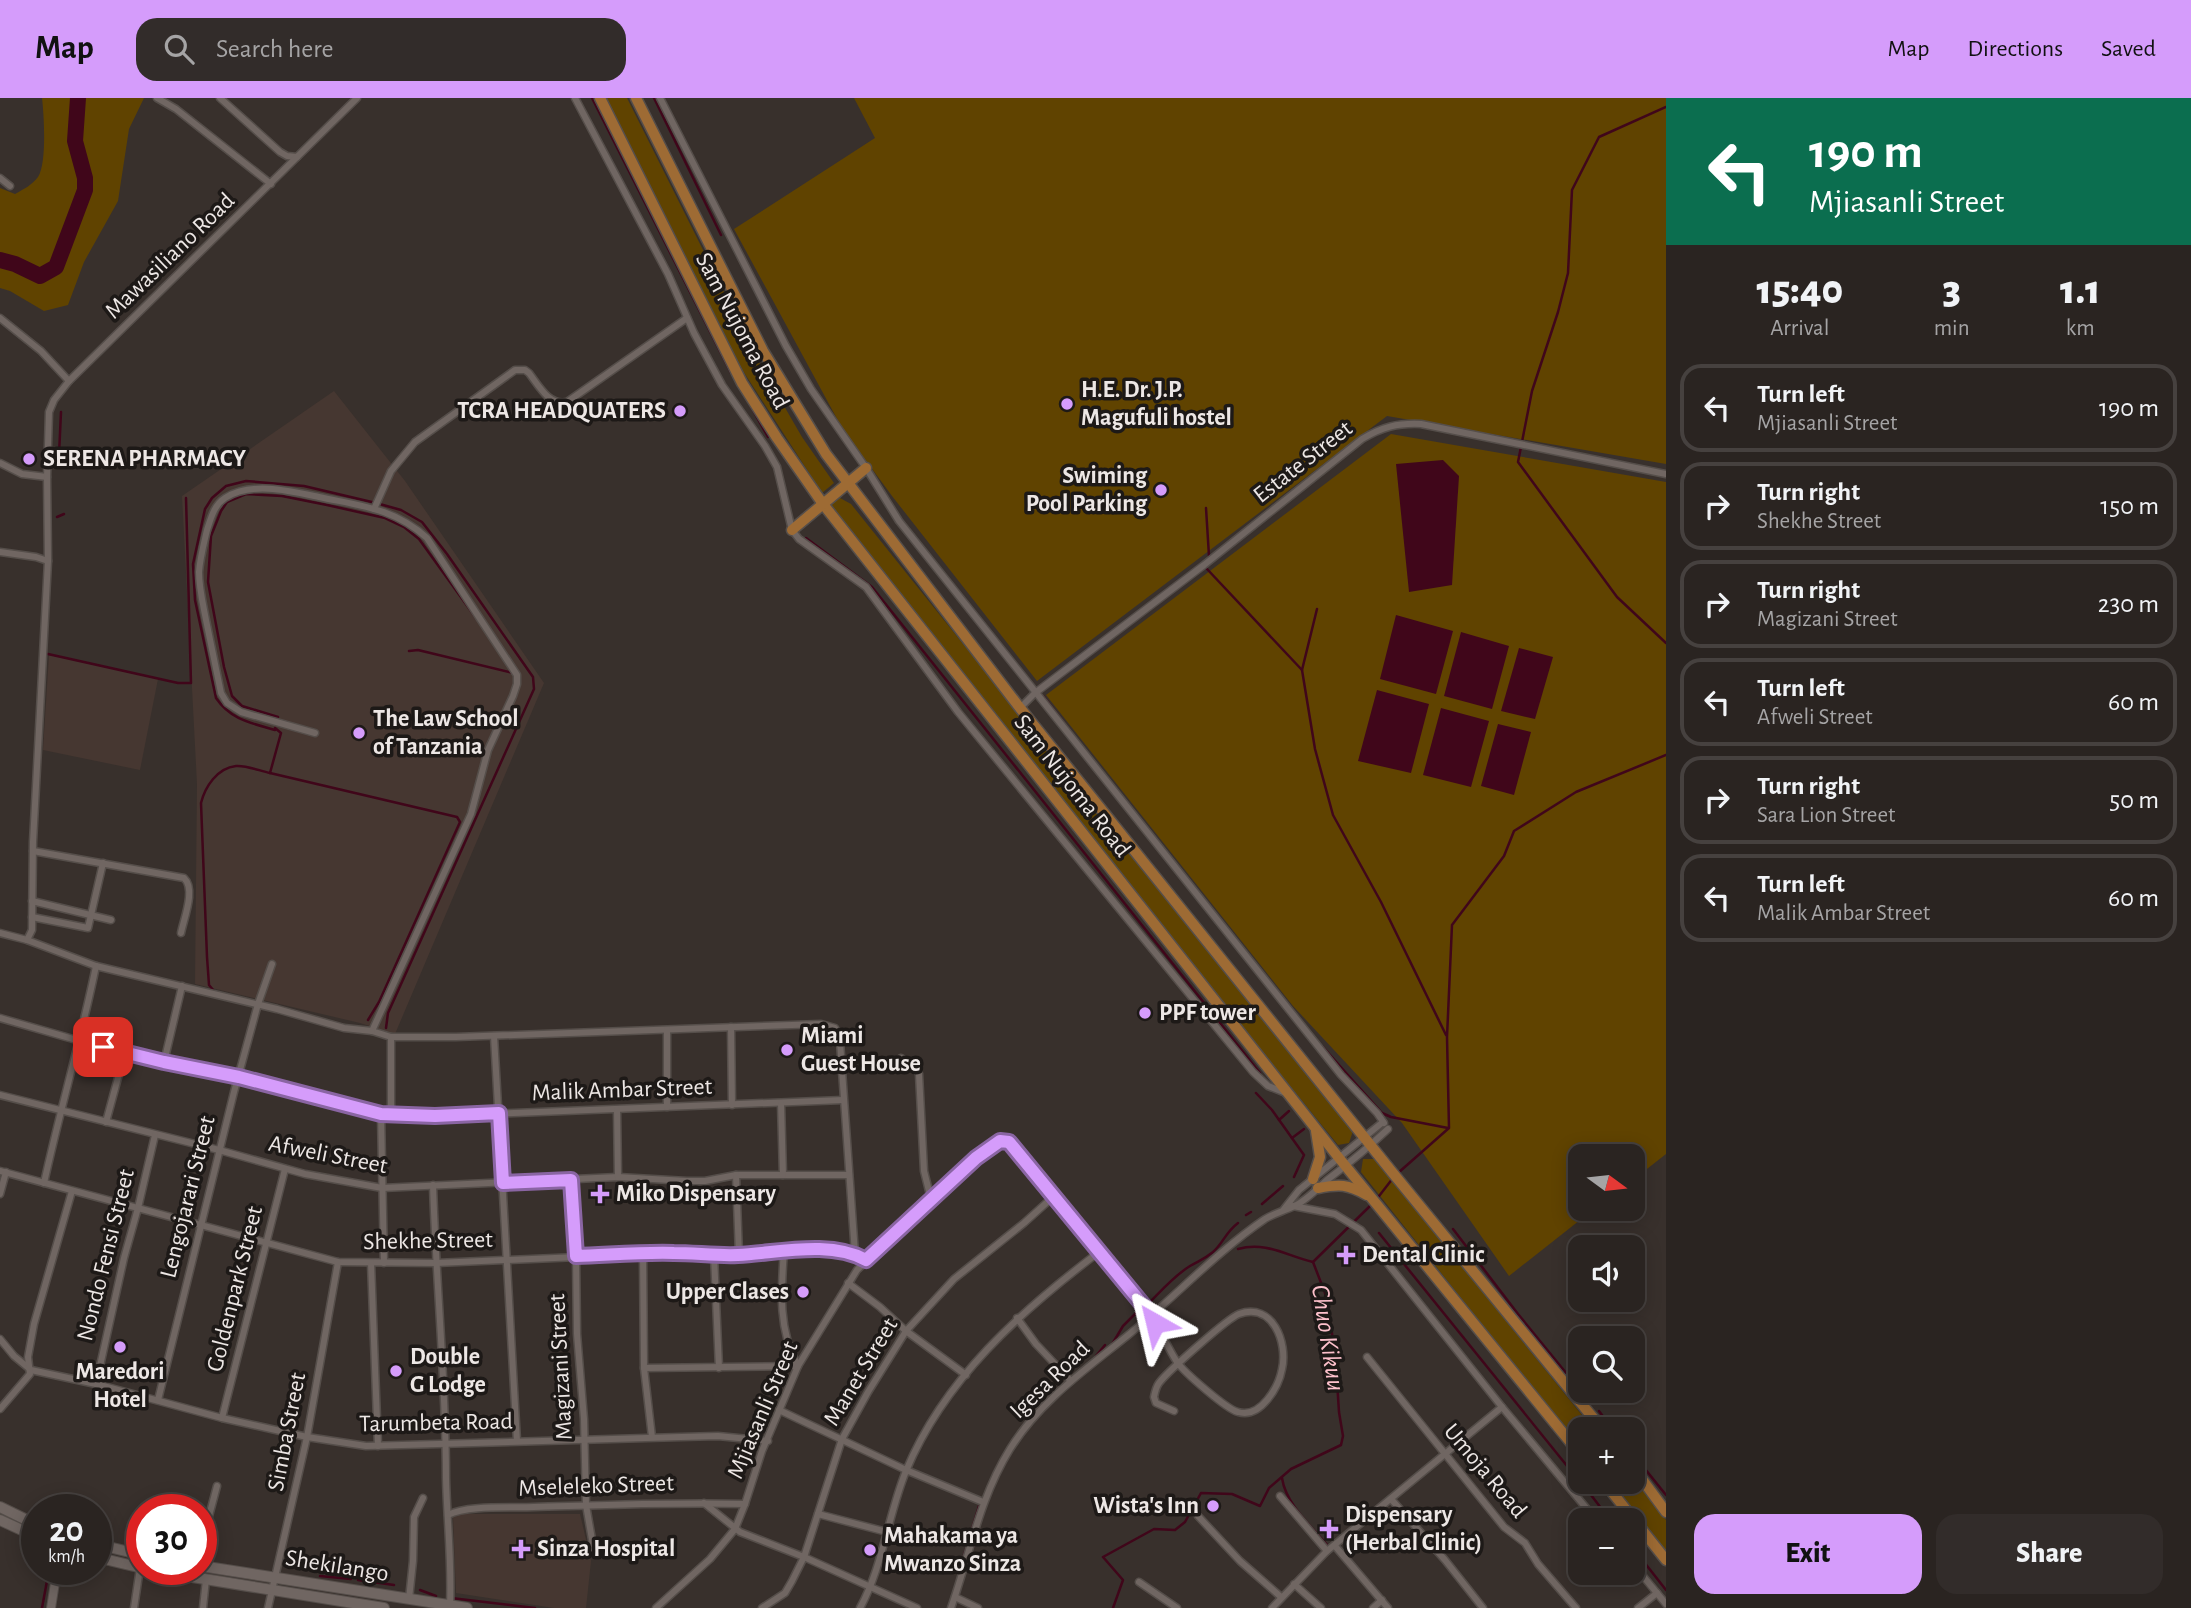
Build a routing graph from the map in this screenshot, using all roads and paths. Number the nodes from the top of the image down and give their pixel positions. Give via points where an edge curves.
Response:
1 (157, 98) edge
2 (220, 98) edge
3 (357, 98) edge
4 (575, 98) edge
5 (600, 98) edge
6 (636, 98) edge
7 (660, 98) edge
8 (298, 158) junction
9 (0, 178) edge
10 (271, 184) junction
11 (10, 186) dead end
12 (0, 318) edge
13 (687, 318) junction
14 (69, 381) junction
15 (0, 463) edge
16 (866, 468) junction
17 (1666, 474) edge
18 (47, 477) junction
19 (848, 482) junction
20 (823, 505) junction
21 (374, 509) junction
22 (792, 530) junction
23 (0, 552) edge
24 (48, 561) junction
25 (1035, 693) junction
26 (1020, 708) junction
27 (315, 733) dead end
28 (33, 851) junction
29 (103, 863) junction
30 (32, 901) junction
31 (92, 915) junction
32 (32, 917) junction
33 (111, 920) dead end
34 (0, 933) edge
35 (181, 933) dead end
36 (27, 940) junction
37 (272, 964) dead end
38 (96, 966) junction
39 (181, 986) junction
40 (258, 1004) junction
41 (0, 1018) edge
42 (731, 1027) junction
43 (667, 1030) junction
44 (372, 1031) junction
45 (494, 1036) junction
46 (391, 1037) junction
47 (80, 1041) junction
48 (125, 1052) junction
49 (901, 1058) dead end
50 (164, 1062) junction
51 (239, 1077) junction
52 (1289, 1094) junction
53 (0, 1095) edge
54 (843, 1100) junction
55 (781, 1103) junction
56 (732, 1105) junction
57 (667, 1107) junction
58 (617, 1110) junction
59 (60, 1111) junction
60 (499, 1113) junction
61 (381, 1114) junction
62 (391, 1116) junction
63 (106, 1122) junction
64 (1313, 1124) junction
65 (1385, 1125) junction
66 (155, 1135) junction
67 (1368, 1140) junction
68 (219, 1150) junction
69 (1342, 1162) junction
70 (285, 1169) junction
71 (3, 1171) edge
72 (736, 1175) junction
73 (783, 1175) junction
74 (849, 1175) junction
75 (618, 1177) junction
76 (571, 1180) junction
77 (44, 1183) junction
78 (503, 1183) junction
79 (1316, 1184) junction
80 (433, 1185) junction
81 (382, 1188) junction
82 (72, 1191) junction
83 (0, 1194) edge
84 (1054, 1196) junction
85 (1372, 1198) junction
86 (931, 1199) junction
87 (1293, 1206) junction
88 (138, 1208) junction
89 (1284, 1209) junction
90 (201, 1226) junction
91 (266, 1242) junction
92 (784, 1250) junction
93 (1099, 1252) junction
94 (643, 1254) junction
95 (855, 1254) junction
96 (714, 1255) junction
97 (739, 1255) junction
98 (576, 1256) junction
99 (506, 1259) junction
100 (866, 1260) junction
101 (338, 1262) junction
102 (370, 1263) junction
103 (384, 1263) junction
104 (436, 1263) junction
105 (848, 1283) junction
106 (1152, 1316) junction
107 (1017, 1318) junction
108 (906, 1331) junction
109 (0, 1339) edge
110 (1367, 1357) dead end
111 (1178, 1364) junction
112 (798, 1366) junction
113 (644, 1368) junction
114 (719, 1368) junction
115 (31, 1370) junction
116 (965, 1375) junction
117 (1071, 1381) junction
118 (96, 1384) junction
119 (158, 1400) junction
120 (1502, 1407) junction
121 (0, 1409) edge
122 (779, 1410) junction
123 (1174, 1410) dead end
124 (1592, 1417) edge
125 (222, 1418) junction
126 (307, 1437) junction
127 (652, 1437) junction
128 (842, 1439) junction
129 (1568, 1439) edge
130 (584, 1440) junction
131 (517, 1441) junction
132 (768, 1441) junction
133 (447, 1444) junction
134 (377, 1446) junction
135 (1444, 1454) junction
136 (906, 1470) junction
137 (1645, 1483) edge
138 (217, 1486) dead end
139 (215, 1494) edge
140 (1614, 1494) edge
141 (1280, 1496) dead end
142 (423, 1498) dead end
143 (1391, 1499) junction
144 (702, 1502) junction
145 (983, 1502) junction
146 (745, 1504) junction
147 (586, 1505) junction
148 (0, 1507) edge
149 (1586, 1508) edge
150 (1666, 1511) edge
151 (818, 1514) junction
152 (448, 1515) junction
153 (1198, 1516) dead end
154 (21, 1517) edge
155 (0, 1520) edge
156 (735, 1529) junction
157 (21, 1530) edge
158 (887, 1532) junction
159 (1335, 1546) junction
160 (594, 1551) dead end
161 (1327, 1551) junction
162 (804, 1557) junction
163 (1666, 1560) edge
164 (217, 1568) edge
165 (275, 1577) junction
166 (1645, 1578) edge
167 (217, 1581) edge
168 (1139, 1582) dead end
169 (1294, 1584) junction
170 (55, 1585) edge
171 (139, 1585) edge
172 (205, 1585) edge
173 (870, 1586) junction
174 (271, 1589) junction
175 (1657, 1593) junction
176 (955, 1597) junction
177 (1281, 1597) junction
178 (409, 1599) junction
179 (1382, 1600) junction
180 (1666, 1604) edge
181 (450, 1605) junction
182 (51, 1608) edge
183 (134, 1608) edge
184 (203, 1608) edge
185 (268, 1608) edge
186 (384, 1608) edge
187 (467, 1608) edge
188 (656, 1608) edge
189 (762, 1608) edge
190 (860, 1608) edge
191 (917, 1608) edge
192 (951, 1608) edge
193 (978, 1608) edge
194 (1177, 1608) edge
195 (1272, 1608) edge
196 (1321, 1608) edge
197 (1373, 1608) edge
198 (1388, 1608) edge
199 (1483, 1608) edge
200 (1576, 1608) edge
201 (1639, 1608) edge

1 - 10 street
2 - 8 street via 280,152
3 - 8 street, Mawasiliano Road
4 - 13 street
5 - 20 main road, Sam Nujoma Road via 742,383
6 - 19 main road, Sam Nujoma Road via 763,351
7 - 16 street via 786,346
8 - 10 street, Mawasiliano Road
9 - 11 street
10 - 14 street, Mawasiliano Road
12 - 14 street
13 - 21 street via 561,404 550,400 525,370 515,370 415,442 391,471
13 - 22 street via 722,385 777,467
14 - 18 street, Mawasiliano Road via 49,412
15 - 18 street via 22,474
16 - 19 main road
16 - 25 street via 899,521
17 - 25 street, Estate Street via 1421,424 1380,428
18 - 24 street, Mawasiliano Road
19 - 20 main road
19 - 26 main road, Sam Nujoma Road
20 - 22 main road
20 - 52 main road, Sam Nujoma Road
21 - 27 street via 298,492 239,491 217,504 206,533 201,592 224,699 241,712
21 - 44 street via 396,516 427,538 514,670 517,684 488,750 471,814
22 - 52 street via 866,587 958,712 1253,1072 1268,1086
23 - 24 street
24 - 28 street, Mawasiliano Road
25 - 26 street, Estate Street
25 - 65 street
26 - 67 main road, Sam Nujoma Road
28 - 29 street
28 - 30 street, Mawasiliano Road
29 - 31 street
29 - 35 street via 184,877 189,891
30 - 31 street
30 - 32 street, Mawasiliano Road
31 - 32 street via 88,928
31 - 33 street
32 - 36 street, Mawasiliano Road
34 - 36 street
36 - 38 street
37 - 40 street, Lengojarari Street
38 - 39 street
38 - 47 street
39 - 40 street
39 - 50 street
40 - 44 street via 344,1028
40 - 51 street, Lengojarari Street
41 - 47 street, Malik Ambar Street
42 - 43 street
42 - 54 street via 821,1024 835,1028 840,1041
42 - 56 street
43 - 45 street
43 - 57 street
44 - 46 street
45 - 46 street
45 - 60 street
46 - 62 street
47 - 48 street, Malik Ambar Street
47 - 59 street
48 - 50 street, Malik Ambar Street
48 - 63 street
49 - 86 street via 919,1074
50 - 51 street, Malik Ambar Street
51 - 61 street, Malik Ambar Street
51 - 68 street, Lengojarari Street
52 - 64 main road, Sam Nujoma Road
53 - 59 street, Afweli Street
54 - 55 street, Malik Ambar Street
54 - 74 street
55 - 56 street, Malik Ambar Street
55 - 73 street
56 - 57 street, Malik Ambar Street
57 - 58 street, Malik Ambar Street
58 - 60 street, Malik Ambar Street
58 - 75 street
59 - 63 street, Afweli Street
59 - 77 street
60 - 62 street, Malik Ambar Street
60 - 78 street
61 - 62 street, Malik Ambar Street
61 - 81 street
63 - 66 street, Afweli Street
64 - 69 main road, Sam Nujoma Road
64 - 79 main road via 1320,1149
65 - 67 street, Igesa Road
65 - 67 street, Igesa Road
66 - 68 street, Afweli Street
66 - 88 street, Nondo Fensi Street
67 - 69 street, Igesa Road
67 - 69 street, Igesa Road
67 - 124 main road, Sam Nujoma Road
68 - 70 street, Afweli Street
68 - 90 street, Lengojarari Street
69 - 79 street, Igesa Road
69 - 85 main road, Sam Nujoma Road
70 - 81 street, Afweli Street
70 - 91 street, Goldenpark Street
71 - 77 street, Shekhe Street
71 - 83 street
72 - 73 street, Afweli Street
72 - 75 street, Afweli Street via 705,1181
72 - 97 street
73 - 74 street, Afweli Street
74 - 95 street
75 - 76 street, Afweli Street
76 - 78 street, Afweli Street
76 - 98 street, Magizani Street
77 - 82 street, Shekhe Street
78 - 80 street, Afweli Street
78 - 99 street
79 - 85 main road via 1347,1185
79 - 87 street, Igesa Road
79 - 89 street, Igesa Road via 1299,1190
80 - 81 street, Afweli Street
80 - 104 street
81 - 103 street
82 - 88 street, Shekhe Street
82 - 115 street via 34,1324 28,1357
84 - 86 street, Mjiasanli Street via 1014,1147 1000,1141
84 - 93 street
84 - 108 street, Manet Street via 954,1279
85 - 129 main road, Sam Nujoma Road
86 - 100 street, Mjiasanli Street
87 - 89 street, Igesa Road
87 - 120 street via 1335,1214 1361,1230
88 - 90 street, Shekhe Street
88 - 118 street, Nondo Fensi Street
89 - 106 street, Igesa Road via 1265,1219
90 - 91 street, Shekhe Street
90 - 119 street, Lengojarari Street
91 - 101 street, Shekhe Street
91 - 125 street, Goldenpark Street
92 - 95 street, Shekhe Street
92 - 97 street, Shekhe Street
92 - 112 street via 783,1327
93 - 106 street
93 - 107 street
94 - 96 street, Shekhe Street
94 - 98 street, Shekhe Street
94 - 113 street
95 - 100 street, Shekhe Street
96 - 97 street, Shekhe Street
96 - 114 street
98 - 99 street, Shekhe Street
98 - 130 street, Magizani Street
99 - 104 street, Shekhe Street
99 - 131 street
100 - 105 street, Mjiasanli Street
101 - 102 street, Shekhe Street
101 - 126 street, Simba Street
102 - 103 street, Shekhe Street
102 - 134 street
103 - 104 street, Shekhe Street
104 - 133 street
105 - 108 street
105 - 112 street, Mjiasanli Street
106 - 111 street
106 - 117 street, Igesa Road
107 - 116 street
107 - 117 street
108 - 116 street
108 - 128 street, Manet Street
109 - 115 street
110 - 135 street, Umoja Road
111 - 111 street via 1244,1313 1272,1323 1282,1338 1282,1371 1274,1392 1258,1408 1245,1413 1225,1405
111 - 123 street via 1159,1383 1154,1398
112 - 114 street
112 - 122 street, Mjiasanli Street
113 - 114 street
113 - 127 street
115 - 118 street, Tarumbeta Road
115 - 121 street
116 - 136 street via 935,1416
117 - 145 street, Igesa Road via 1026,1426
118 - 119 street, Tarumbeta Road
119 - 125 street, Tarumbeta Road
120 - 135 street
120 - 149 street
122 - 128 street
122 - 132 street, Mjiasanli Street
125 - 126 street, Tarumbeta Road
126 - 134 street, Tarumbeta Road
126 - 165 street, Simba Street
127 - 130 street, Tarumbeta Road
127 - 132 street, Tarumbeta Road
128 - 136 street
128 - 151 street, Manet Street
130 - 131 street, Tarumbeta Road
130 - 147 street, Magizani Street
131 - 133 street, Tarumbeta Road
132 - 146 street, Mjiasanli Street
133 - 134 street, Tarumbeta Road
133 - 152 street
135 - 143 street
135 - 200 street, Umoja Road via 1504,1527 1525,1543
136 - 145 street
136 - 158 street
137 - 150 main road
138 - 139 street
140 - 163 main road
141 - 161 street
142 - 178 street via 414,1517
143 - 159 street
143 - 199 street
144 - 146 street, Mseleleko Street
144 - 147 street, Mseleleko Street
144 - 156 street
145 - 176 street, Igesa Road
146 - 156 street, Mjiasanli Street
147 - 152 street, Mseleleko Street
147 - 160 street, Magizani Street
148 - 154 main road
151 - 158 street
151 - 162 street, Manet Street
152 - 181 street
153 - 177 street
155 - 157 main road
156 - 162 street
156 - 188 street, Mjiasanli Street via 710,1559
158 - 173 street
159 - 161 street
159 - 179 street
161 - 169 street
162 - 173 street
162 - 189 street, Manet Street via 785,1593
164 - 165 main road, Shekilango
165 - 174 street, Simba Street
165 - 178 main road, Shekilango
166 - 175 street
167 - 174 main road, Shekilango
168 - 194 street
169 - 177 street
169 - 196 street
170 - 182 street
171 - 183 street
172 - 184 street
173 - 190 street
173 - 191 street
174 - 185 street, Simba Street
174 - 186 main road, Shekilango
175 - 180 street
175 - 201 street
176 - 192 street, Igesa Road
176 - 193 street
177 - 195 street
178 - 181 main road, Shekilango
179 - 197 street
179 - 198 street
181 - 187 main road, Shekilango

